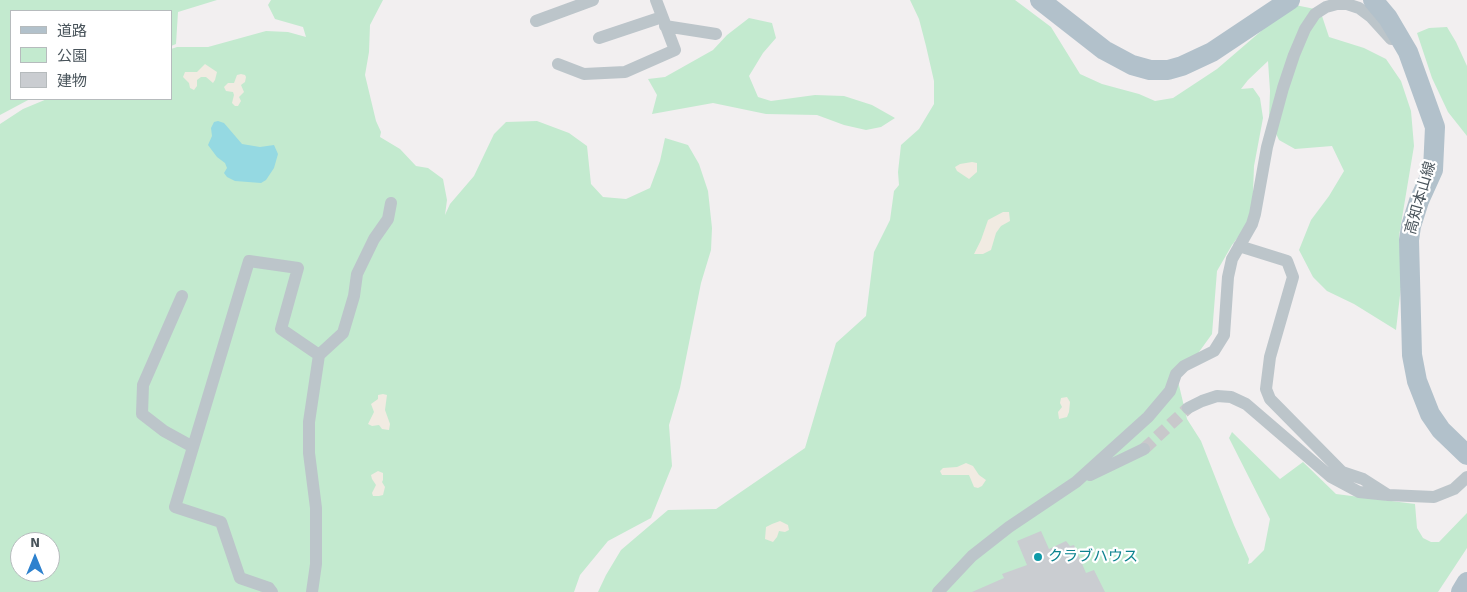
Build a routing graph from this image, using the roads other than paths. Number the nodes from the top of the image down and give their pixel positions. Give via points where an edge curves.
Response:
1 (593, 0) edge
2 (656, 0) edge
3 (1290, 0) edge
4 (1374, 0) edge
5 (1044, 1) edge
6 (536, 21) dead end
7 (664, 22) junction
8 (716, 34) dead end
9 (599, 38) dead end
10 (1401, 39) junction
11 (558, 64) dead end
12 (391, 202) dead end
13 (1239, 246) junction
14 (182, 296) dead end
15 (319, 355) junction
16 (1188, 408) tunnel mouth
17 (193, 447) junction
18 (1144, 449) tunnel mouth
19 (1467, 455) edge
20 (1467, 478) edge
21 (1076, 482) junction
22 (1388, 495) junction
23 (1467, 582) edge
24 (272, 592) edge
25 (312, 592) edge
26 (938, 592) edge
27 (1462, 592) edge

1 - 6 street
2 - 7 street
3 - 5 main road via 1212,52 1168,70 1132,66 1104,50
4 - 10 main road, 高知本山線
7 - 8 street
7 - 9 street
7 - 11 street via 675,50 625,72 584,74
10 - 13 street via 1390,39 1371,17 1347,4 1326,7 1314,14 1294,55 1268,147 1255,214
10 - 19 main road, 高知本山線 via 1435,127 1432,170 1416,210 1409,240 1412,355 1417,382 1430,414 1441,430
12 - 15 street via 388,218 356,274 354,296 343,333
13 - 21 street via 1228,277 1224,335 1214,351 1184,366 1176,374 1170,391 1148,418
13 - 22 street via 1287,261 1293,277 1270,357 1266,389 1270,399 1342,472 1363,479
14 - 17 street via 143,385 142,414
15 - 17 street via 281,329 298,268 249,261
15 - 25 street via 309,422 309,453 316,508 316,564
16 - 22 street via 1217,396 1231,397 1264,418 1331,478 1359,492
17 - 24 street via 175,507 221,522 240,578
18 - 21 street
20 - 22 street via 1454,489 1434,497
21 - 26 street via 972,556
23 - 27 main road

